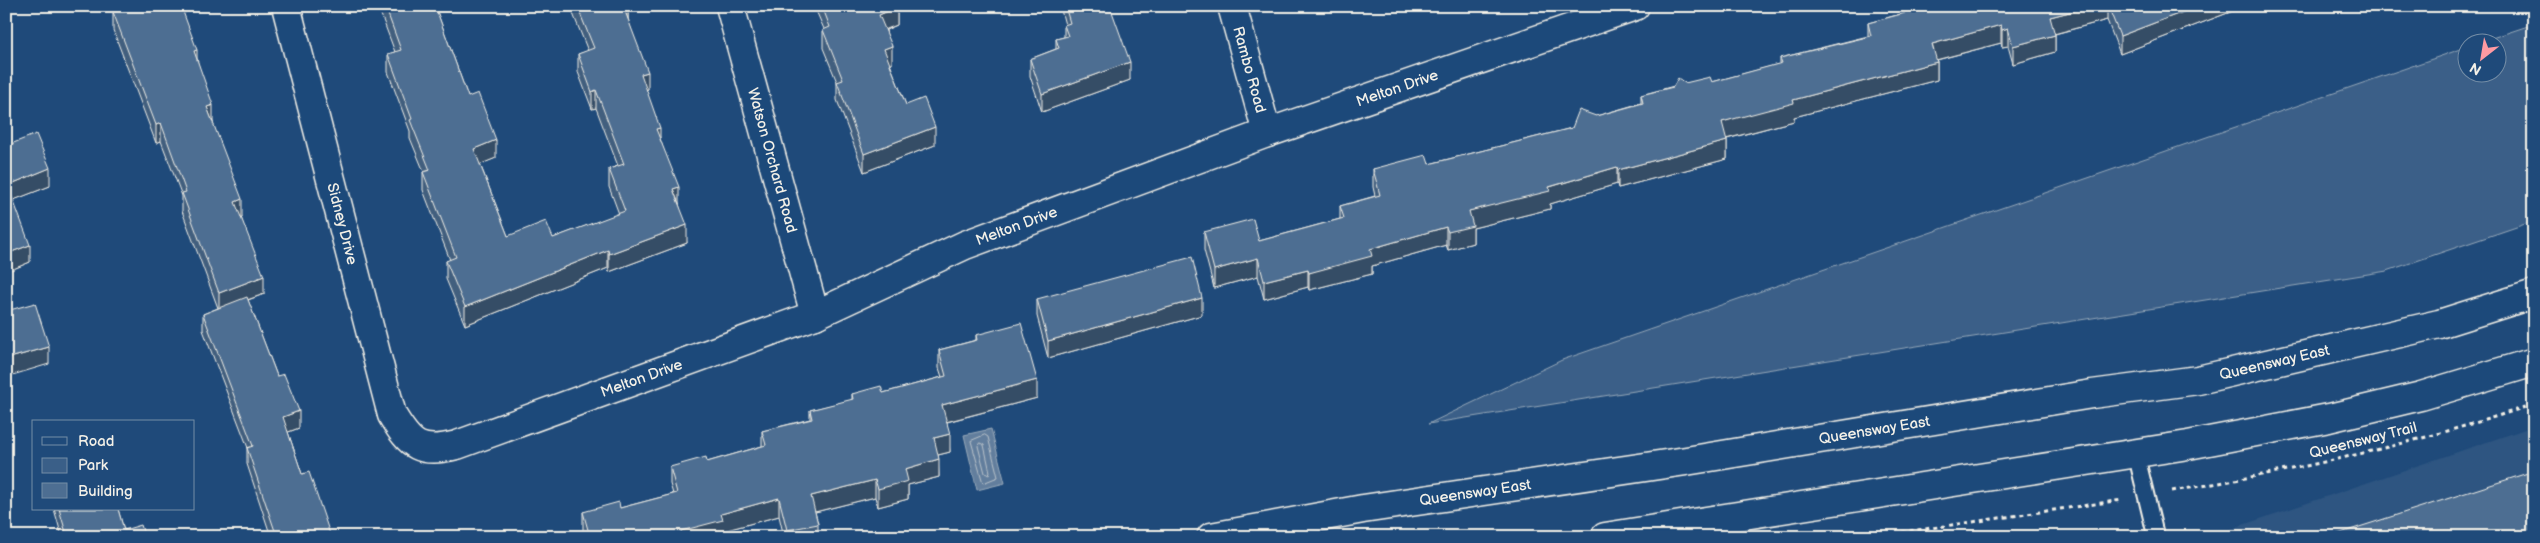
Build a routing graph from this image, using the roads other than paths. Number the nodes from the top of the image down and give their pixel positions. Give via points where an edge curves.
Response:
1 (286, 6) edge
2 (730, 6) edge
3 (1232, 6) edge
4 (1635, 6) edge
5 (1267, 134) junction
6 (2534, 294) edge
7 (815, 315) junction
8 (2534, 362) edge
9 (405, 438) joint
10 (2136, 454) junction
11 (1210, 537) edge
12 (1605, 537) edge
13 (2156, 537) edge

1 - 9 main road, Sidney Drive via 384,390 392,415
2 - 7 main road, Watson Orchard Road
3 - 5 main road, Rambo Road
4 - 5 main road, Melton Drive
5 - 7 main road, Melton Drive via 965,245
6 - 11 main road, Queensway East via 2439,324 2198,380 1363,509
7 - 9 main road, Melton Drive via 457,445 435,451
8 - 10 main road via 2421,396 2329,418
10 - 12 main road
10 - 13 lane

